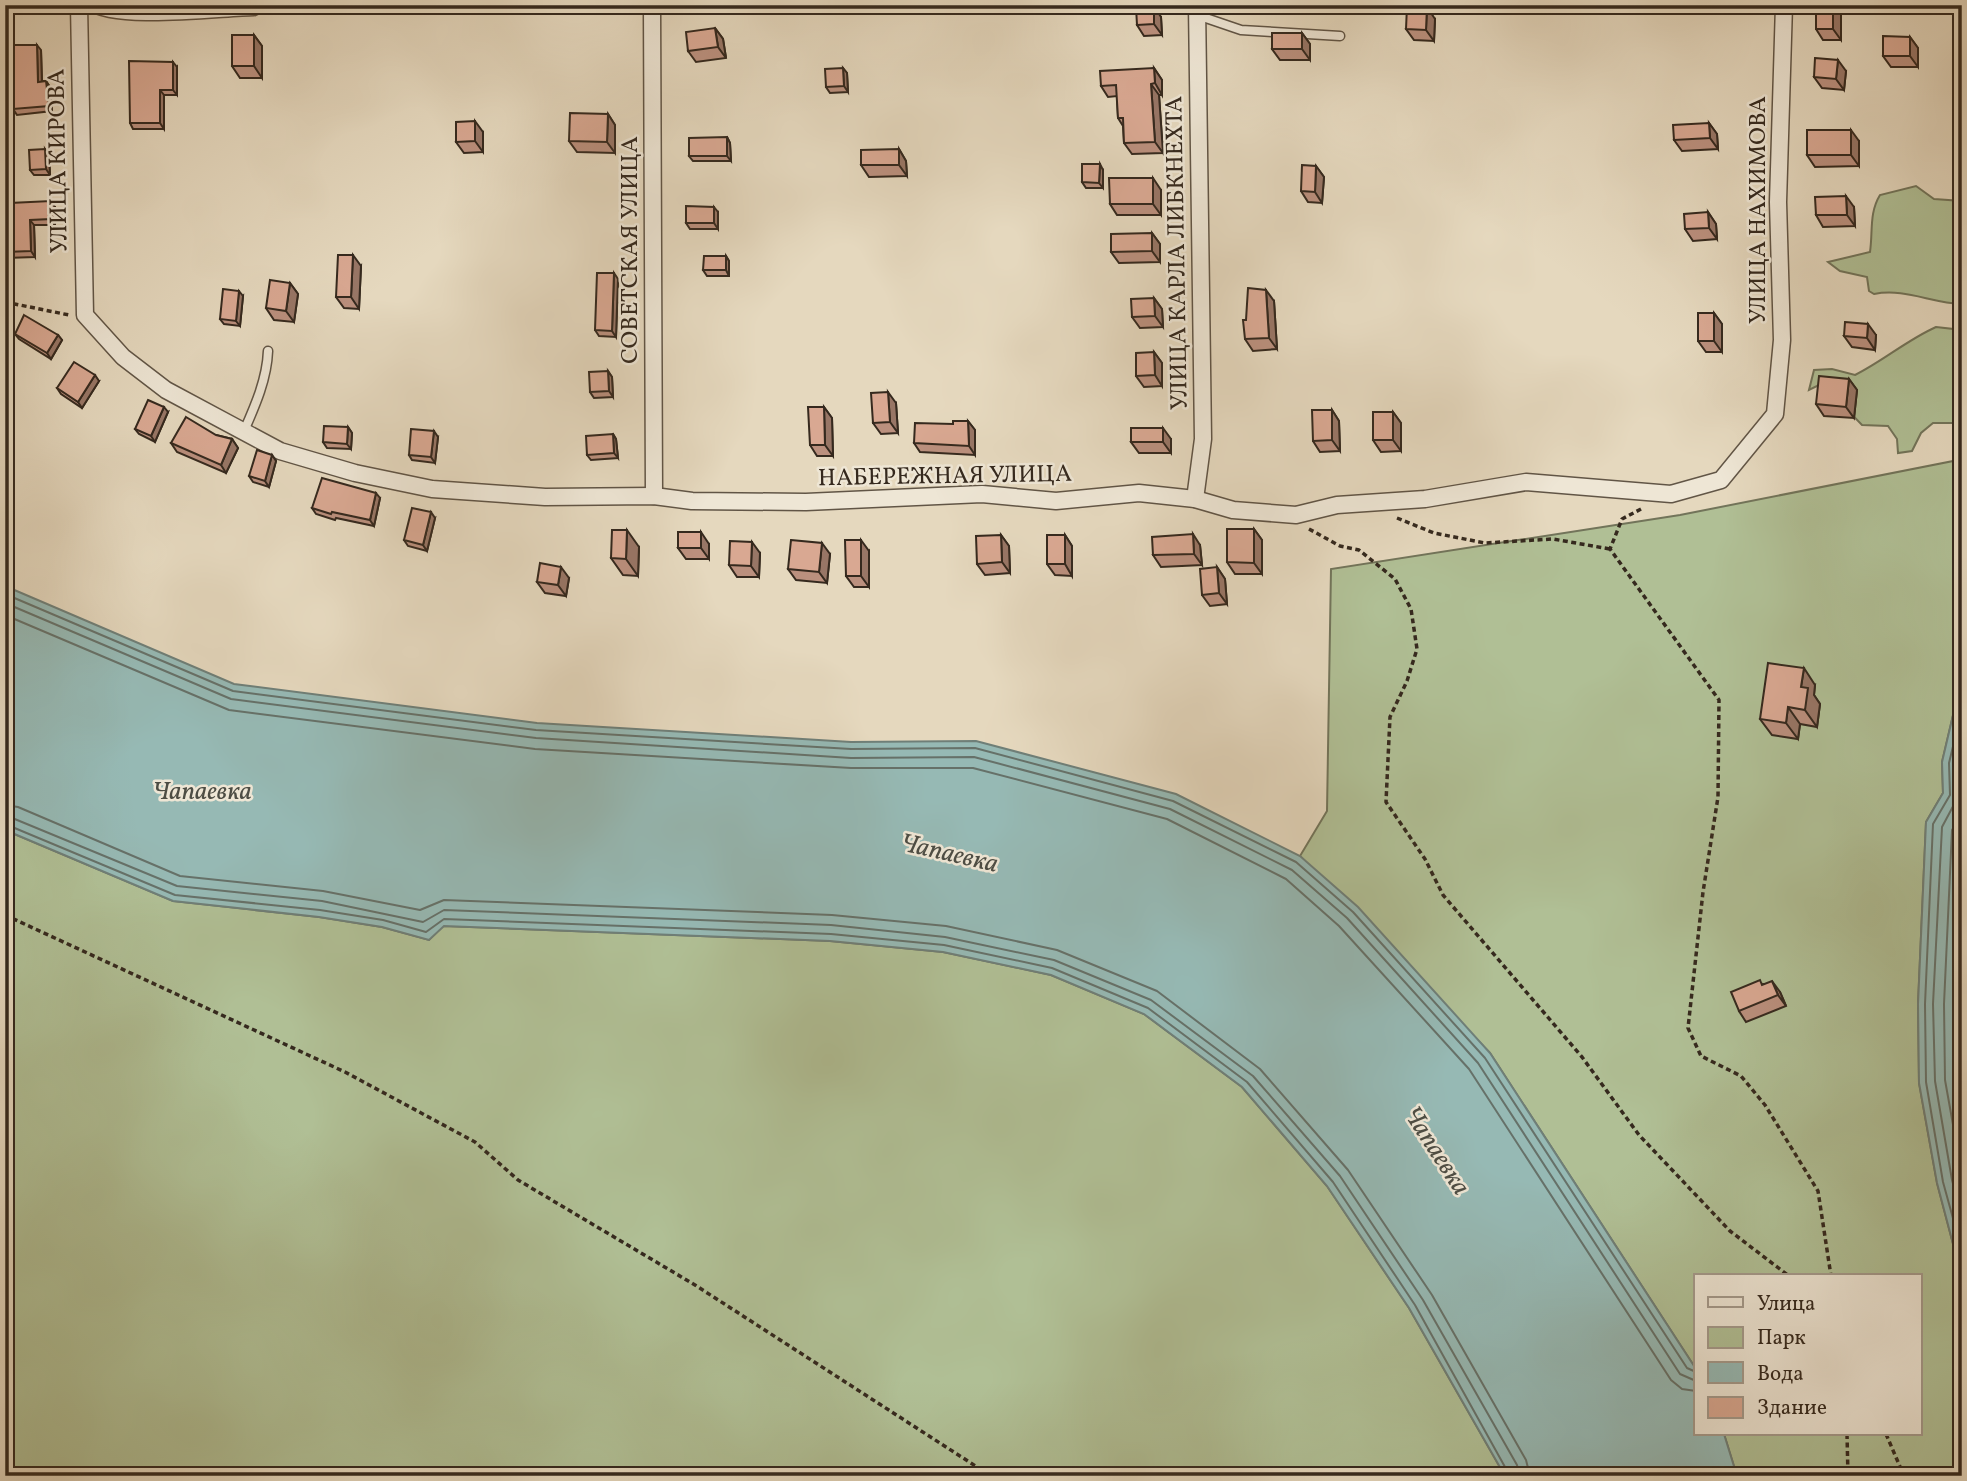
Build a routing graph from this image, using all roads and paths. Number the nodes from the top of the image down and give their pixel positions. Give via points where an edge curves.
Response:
1 (79, 5) edge
2 (88, 5) edge
3 (266, 5) edge
4 (652, 5) edge
5 (1784, 5) edge
6 (1197, 10) edge
7 (1340, 36) dead end
8 (5, 302) edge
9 (85, 315) junction
10 (268, 351) dead end
11 (1776, 414) joint
12 (244, 432) junction
13 (1671, 494) junction
14 (654, 495) junction
15 (1195, 499) junction
16 (1361, 504) junction
17 (1296, 515) junction
18 (1610, 549) junction
19 (5, 915) edge
20 (1787, 1274) edge
21 (1831, 1274) edge
22 (1847, 1436) edge
23 (1887, 1436) edge
24 (991, 1476) edge
25 (1849, 1476) edge
26 (1904, 1476) edge

1 - 9 street, УЛИЦА КИРОВА
2 - 3 lane via 121,16 254,11
4 - 14 street, СОВЕТСКАЯ УЛИЦА
5 - 11 street, УЛИЦА НАХИМОВА via 1778,202 1782,340
6 - 7 lane via 1241,30
6 - 15 street, УЛИЦА КАРЛА ЛИБКНЕХТА via 1203,439
8 - 9 path
9 - 12 street, НАБЕРЕЖНАЯ УЛИЦА via 123,357 166,390
10 - 12 lane via 257,402
11 - 13 street, НАБЕРЕЖНАЯ УЛИЦА via 1721,480
12 - 14 street, НАБЕРЕЖНАЯ УЛИЦА via 281,451 432,489 545,497
13 - 16 street, НАБЕРЕЖНАЯ УЛИЦА via 1527,482
13 - 18 path via 1622,519
14 - 15 street, НАБЕРЕЖНАЯ УЛИЦА via 743,502 982,494 1056,501 1139,493
15 - 17 street, НАБЕРЕЖНАЯ УЛИЦА via 1233,510
16 - 17 street, НАБЕРЕЖНАЯ УЛИЦА
16 - 18 path via 1434,533 1485,543 1553,538
17 - 20 path via 1312,533 1359,550 1395,579 1411,609 1417,649 1390,717 1386,802 1443,895 1582,1057 1639,1135 1730,1231
18 - 21 path via 1718,700 1718,797 1688,1028 1701,1056 1741,1076 1765,1105 1818,1191
19 - 24 path via 345,1072 475,1142 529,1187 695,1285
22 - 25 path
23 - 26 path

